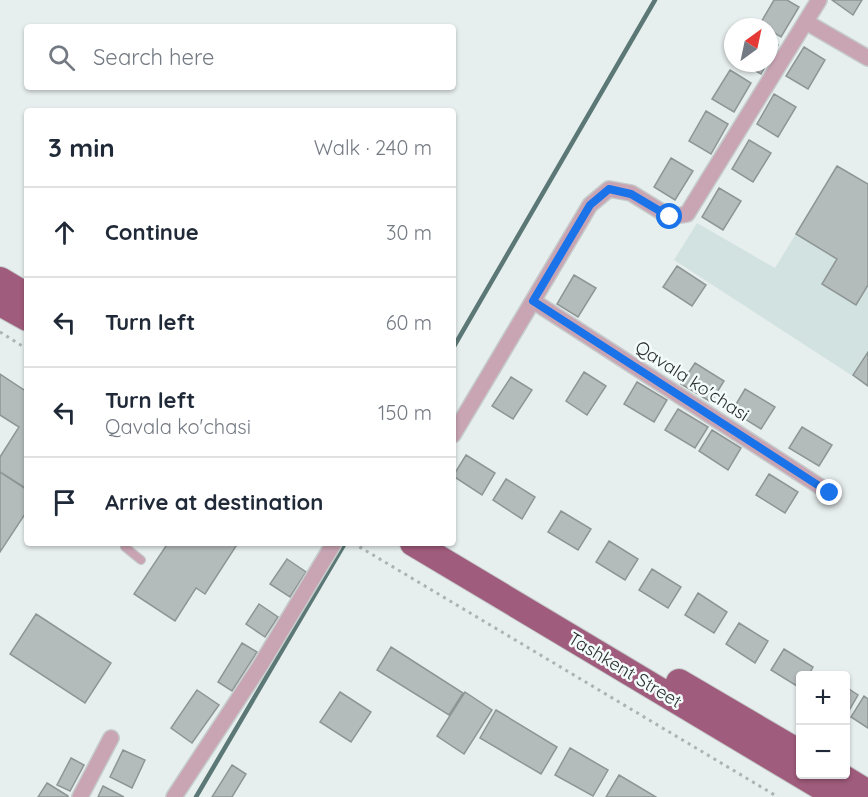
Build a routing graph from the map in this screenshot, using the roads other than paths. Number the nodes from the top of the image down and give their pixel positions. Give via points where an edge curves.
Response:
1 (819, 0) edge
2 (806, 22) junction
3 (868, 58) edge
4 (0, 280) edge
5 (24, 294) edge
6 (533, 301) junction
7 (0, 303) edge
8 (24, 316) edge
9 (456, 430) edge
10 (830, 493) dead end
11 (126, 546) edge
12 (332, 546) edge
13 (418, 546) edge
14 (449, 546) edge
15 (141, 560) dead end
16 (111, 738) dead end
17 (796, 750) edge
18 (845, 779) edge
19 (868, 793) edge
20 (80, 797) edge
21 (174, 797) edge
22 (838, 797) edge

1 - 2 street
2 - 3 street
2 - 6 street via 687,214 670,217 631,194 609,189 590,205
4 - 5 highway
6 - 9 street
6 - 10 street, Qavala ko'chasi
7 - 8 highway
11 - 15 lane
12 - 21 street
13 - 22 highway, Tashkent Street
14 - 17 highway, Tashkent Street
16 - 20 street
18 - 19 highway

